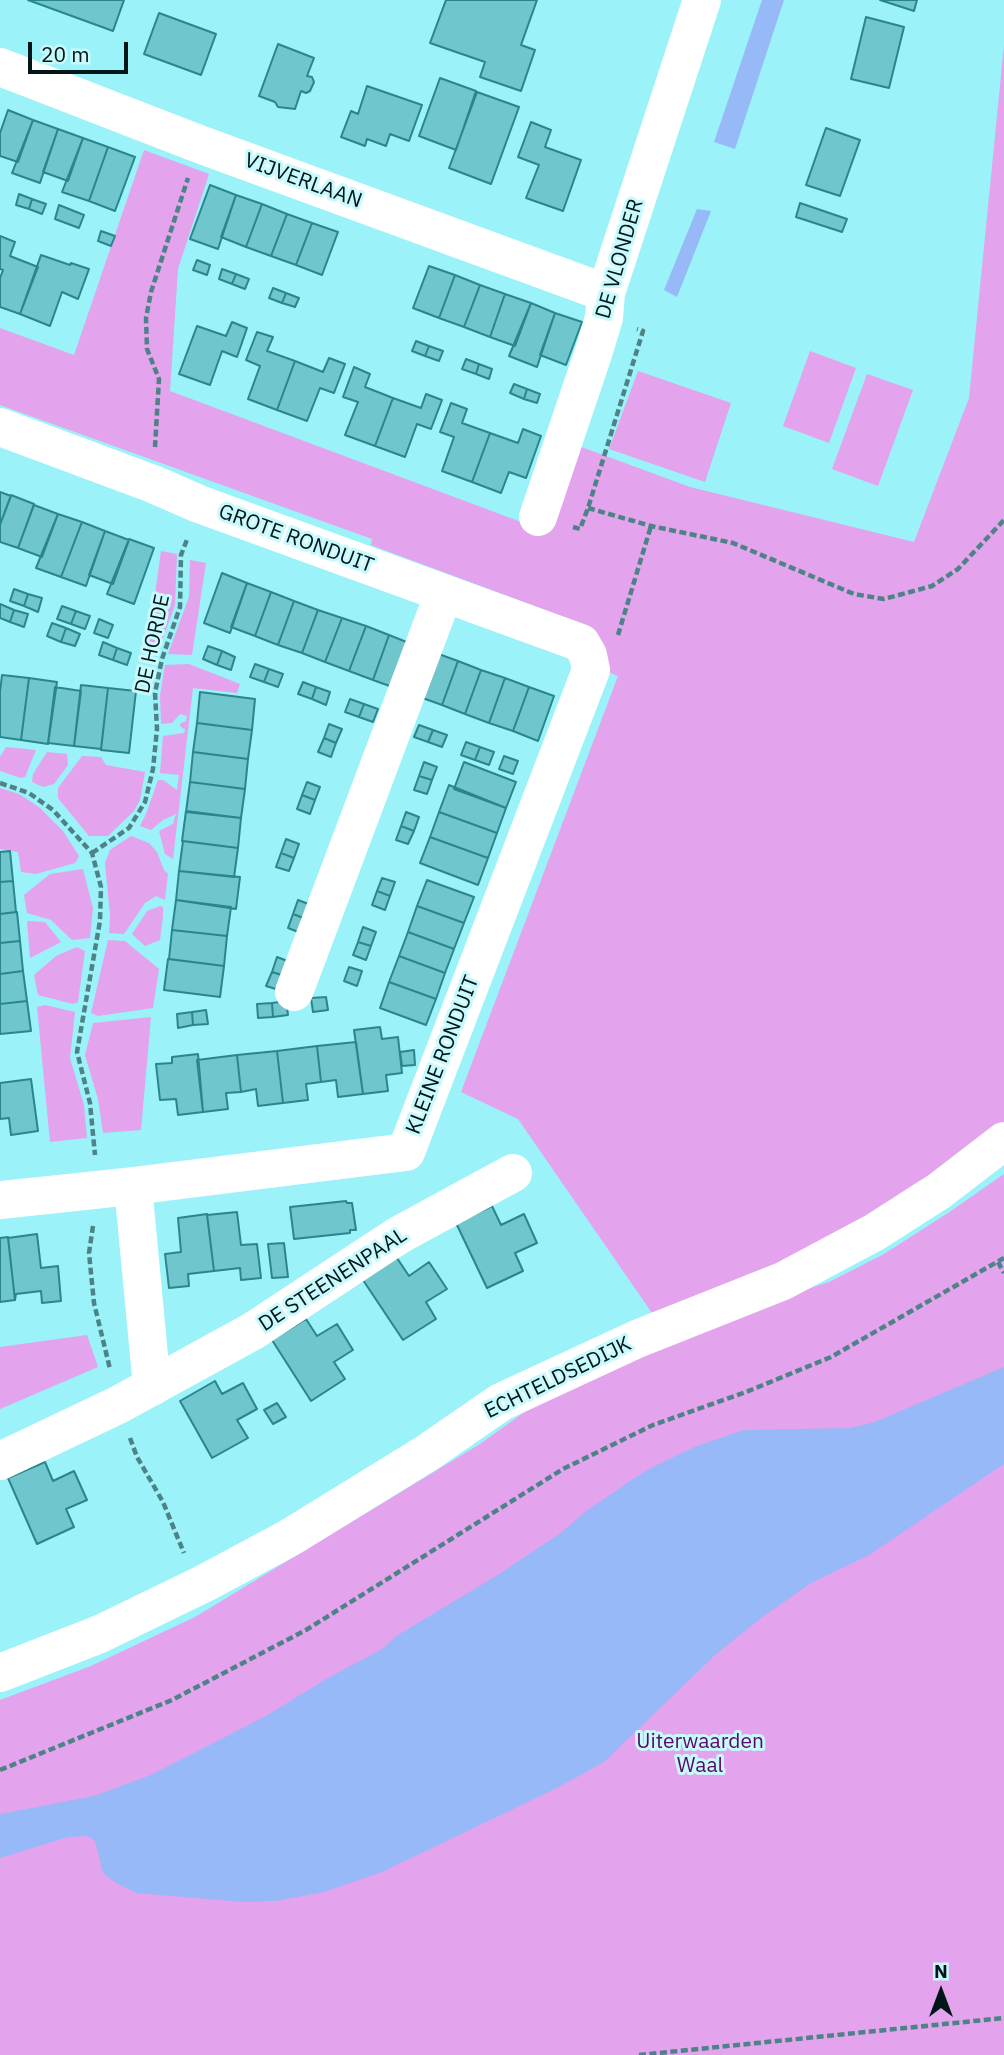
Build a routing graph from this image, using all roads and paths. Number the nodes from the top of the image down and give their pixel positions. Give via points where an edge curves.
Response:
1 (702, 0) edge
2 (0, 67) edge
3 (199, 144) junction
4 (606, 293) junction
5 (0, 427) edge
6 (155, 447) dead end
7 (199, 504) junction
8 (588, 508) dead end
9 (538, 517) dead end
10 (1004, 520) edge
11 (651, 526) junction
12 (443, 593) junction
13 (588, 655) junction
14 (0, 783) edge
15 (92, 853) junction
16 (294, 992) dead end
17 (1004, 1141) edge
18 (513, 1173) dead end
19 (116, 1187) junction
20 (0, 1200) edge
21 (1004, 1258) edge
22 (998, 1262) junction
23 (1004, 1273) edge
24 (152, 1387) junction
25 (0, 1461) edge
26 (0, 1674) edge
27 (0, 1770) edge
28 (1004, 2018) edge
29 (639, 2055) edge

1 - 4 street, DE VLONDER
2 - 3 street, VIJVERLAAN
3 - 4 street, VIJVERLAAN
3 - 6 path via 146,318 147,349 159,379
4 - 9 street, DE VLONDER via 597,342
5 - 7 street, GROTE RONDUIT
7 - 12 street, GROTE RONDUIT
7 - 15 path, DE HORDE via 181,555 180,607 155,693 157,729 145,802 129,828
8 - 11 path
10 - 11 path via 950,575 932,586 884,599 854,594 733,543
11 - 13 path via 617,642
12 - 13 street, GROTE RONDUIT via 581,643
12 - 16 street
13 - 19 street, KLEINE RONDUIT via 591,670 406,1152
14 - 15 path via 29,793 53,810
15 - 19 path via 101,887 100,920 77,1052
17 - 26 street, ECHTELDSEDIJK via 875,1232 783,1281 637,1339 501,1402 289,1538 100,1634
18 - 24 street, DE STEENENPAAL via 399,1235 253,1331
19 - 20 street, KLEINE RONDUIT
19 - 24 street
21 - 22 path
22 - 23 path
22 - 27 path via 831,1357 653,1425 563,1469 306,1630 172,1700
24 - 25 street, DE STEENENPAAL
28 - 29 path

